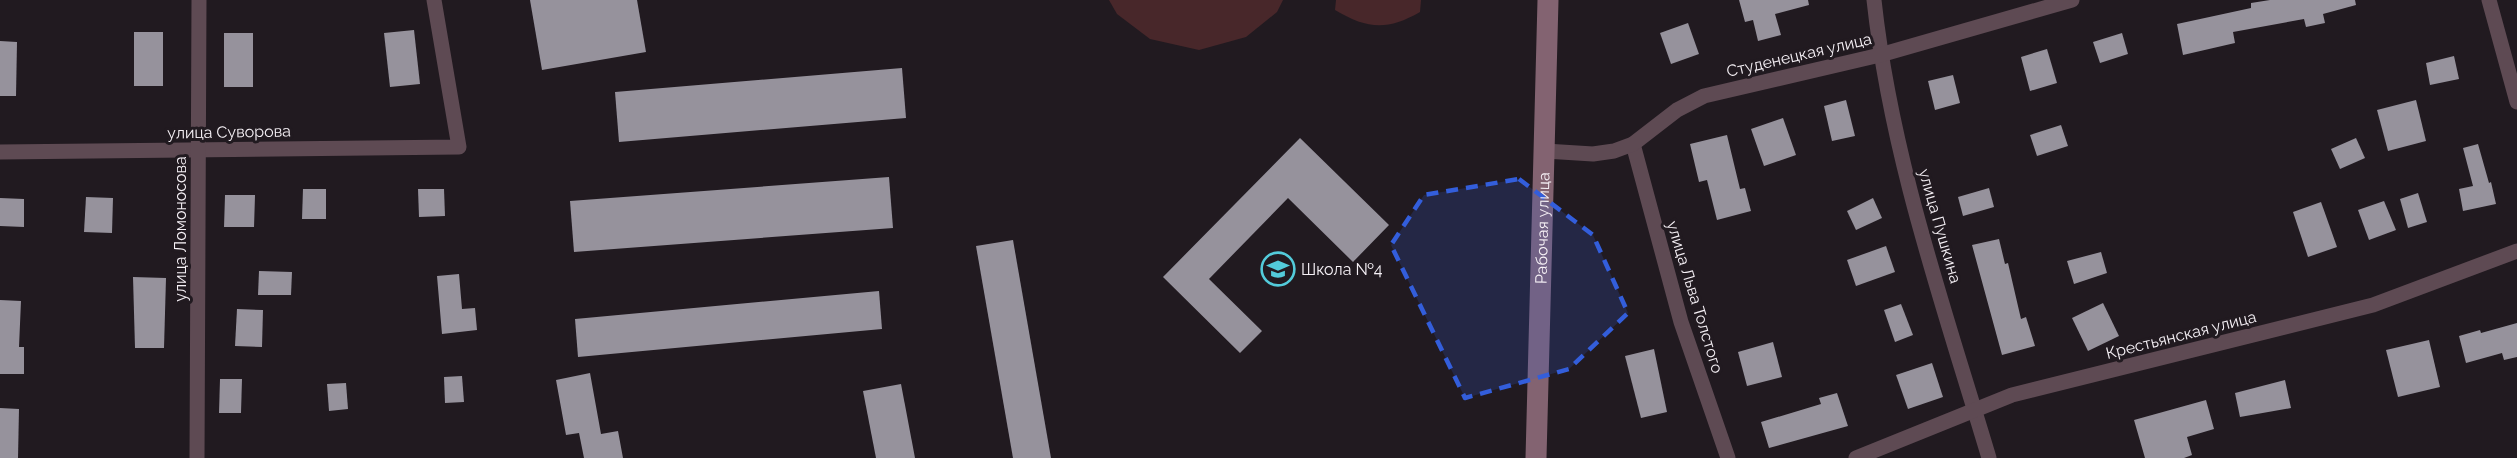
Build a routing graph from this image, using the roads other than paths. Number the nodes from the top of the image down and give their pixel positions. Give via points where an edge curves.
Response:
1 (199, 0) edge
2 (434, 0) edge
3 (1548, 0) edge
4 (1874, 0) edge
5 (2072, 0) edge
6 (2489, 0) edge
7 (1880, 55) junction
8 (2517, 102) edge
9 (1633, 144) junction
10 (198, 150) junction
11 (1545, 151) junction
12 (0, 152) edge
13 (2517, 251) edge
14 (1975, 410) junction
15 (197, 458) edge
16 (1536, 458) edge
17 (1728, 458) edge
18 (1856, 458) edge
19 (1989, 458) edge

1 - 10 street, улица Ломоносова
2 - 10 street, улица Суворова via 459,147
3 - 11 street, Рабочая улица
4 - 7 street, улица Пушкина
5 - 7 street, Студенецкая улица
6 - 8 street
7 - 9 street, Студенецкая улица via 1704,96 1677,110
7 - 14 street, улица Пушкина via 1901,158
9 - 11 street, Студенецкая улица via 1593,154
9 - 17 street, улица Льва Толстого via 1681,322
10 - 12 street, улица Суворова
10 - 15 street, улица Ломоносова
11 - 16 street, Рабочая улица
13 - 14 street, Крестьянская улица via 2373,305 2012,395
14 - 18 street, Крестьянская улица
14 - 19 street, улица Пушкина

